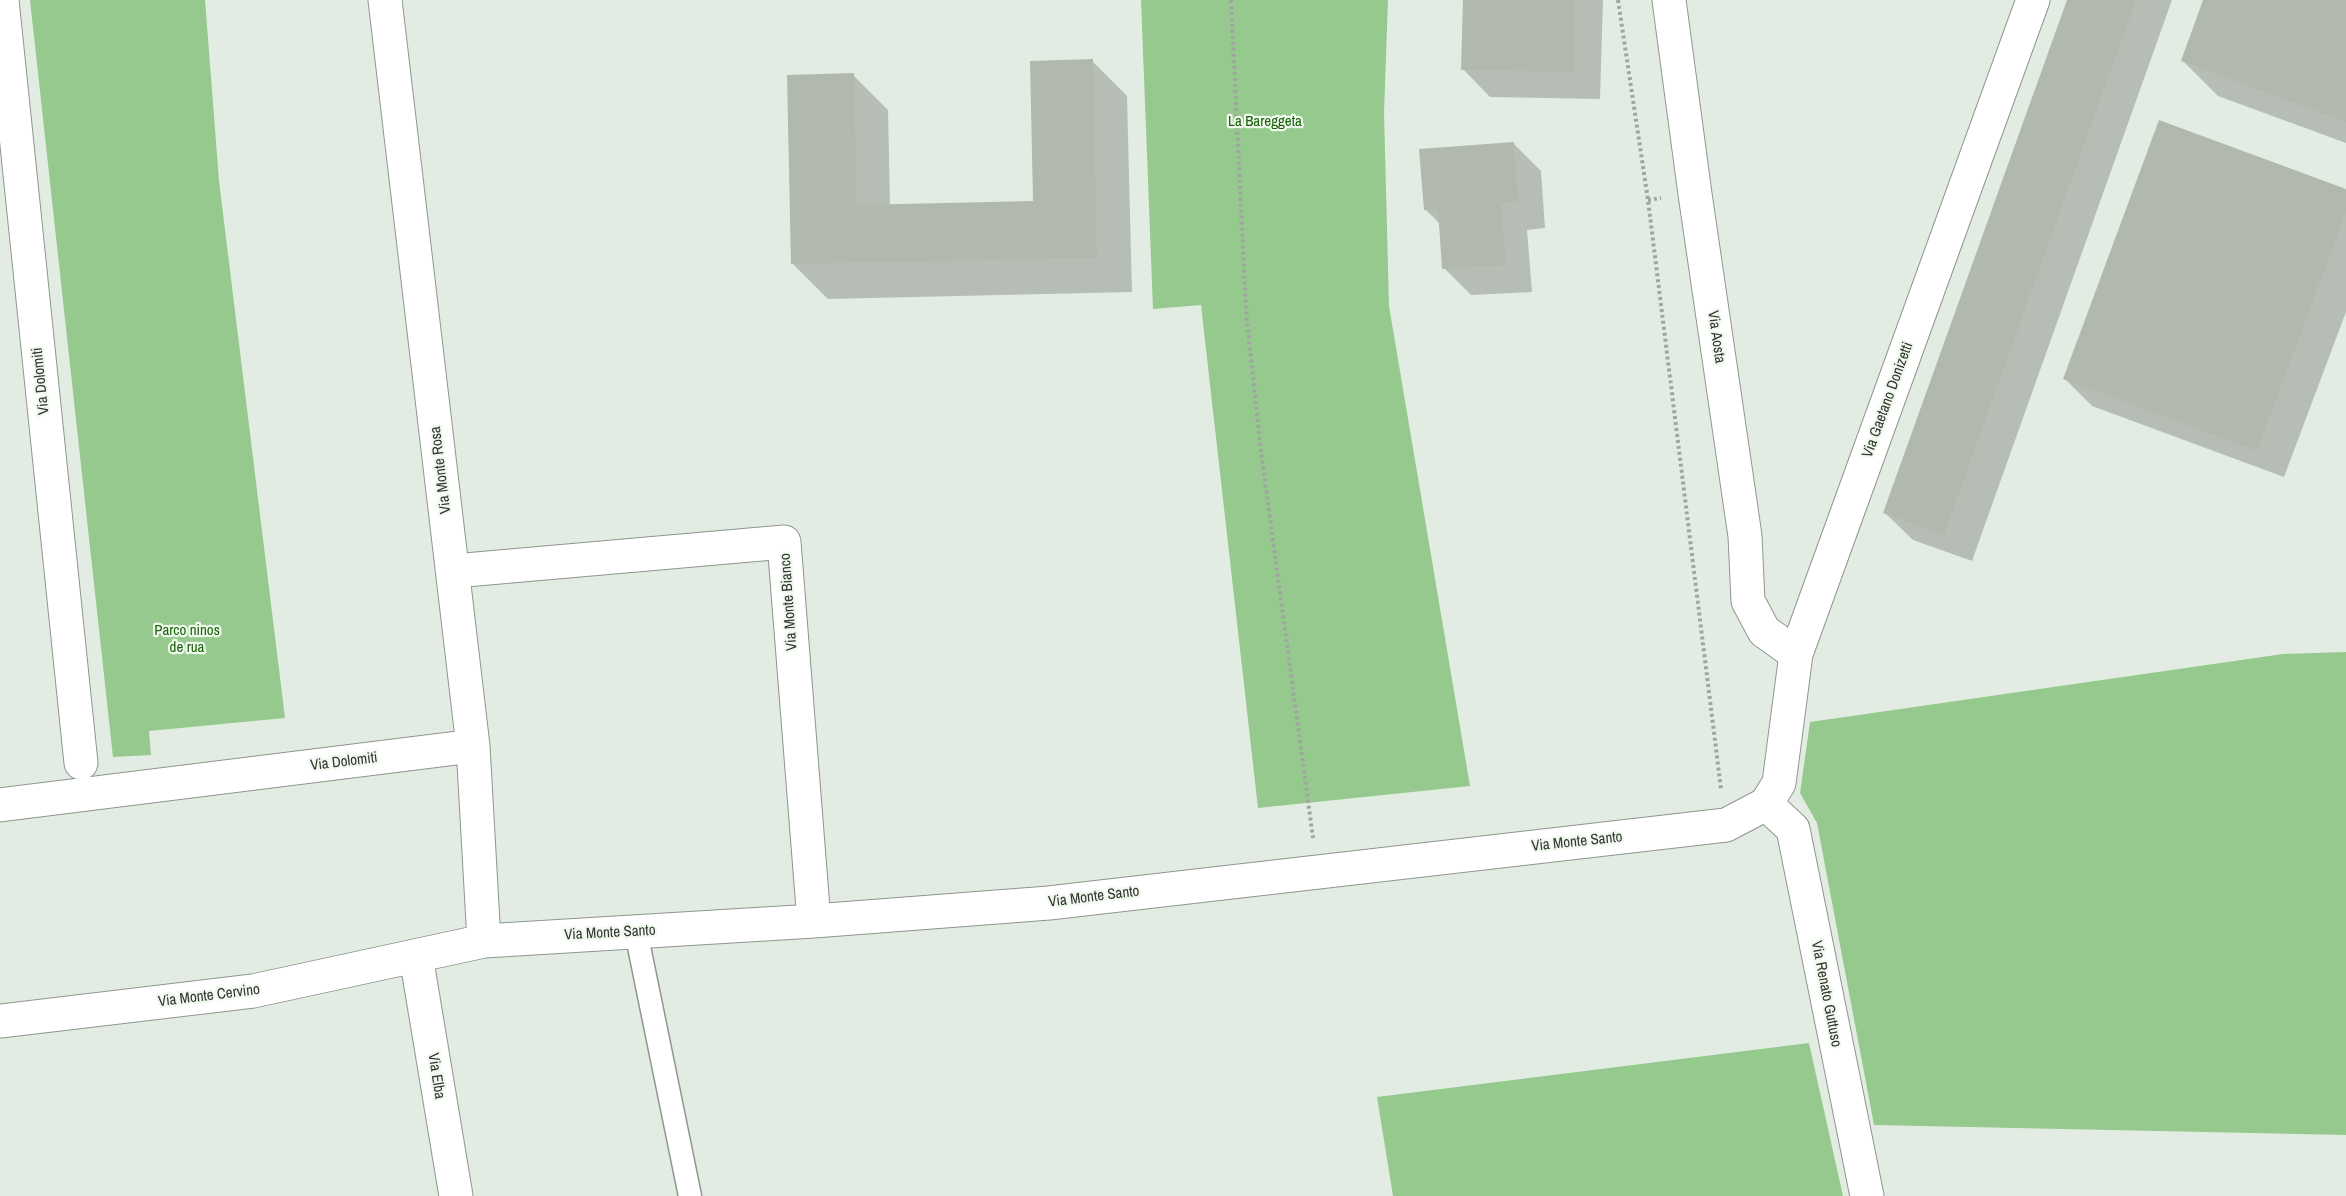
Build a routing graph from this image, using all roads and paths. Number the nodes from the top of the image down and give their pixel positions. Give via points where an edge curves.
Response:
1 (2, 0) edge
2 (385, 0) edge
3 (1230, 0) edge
4 (1618, 0) edge
5 (1669, 0) edge
6 (2033, 0) edge
7 (454, 571) junction
8 (1796, 654) junction
9 (473, 746) junction
10 (81, 763) dead end
11 (1766, 804) junction
12 (0, 805) edge
13 (1726, 825) junction
14 (1317, 872) junction
15 (814, 921) junction
16 (636, 932) junction
17 (484, 941) junction
18 (416, 956) junction
19 (0, 1021) edge
20 (456, 1196) edge
21 (690, 1196) edge
22 (1867, 1196) edge

1 - 10 street, Via Dolomiti
2 - 7 street, Via Monte Rosa
3 - 14 path via 1246,311
4 - 13 path via 1648,200
5 - 8 street, Via Aosta via 1745,536 1748,601 1764,631
6 - 8 street, Via Gaetano Donizetti
7 - 9 street, Via Monte Rosa
7 - 15 street, Via Monte Bianco via 784,542
8 - 11 street, Via Gaetano Donizetti via 1779,783
9 - 12 street, Via Dolomiti
9 - 17 street, Via Monte Rosa
11 - 13 street, Via Monte Santo
11 - 22 street, Via Renato Guttuso via 1793,829
13 - 14 street, Via Monte Santo
14 - 15 street, Via Monte Santo via 1048,903
15 - 16 street, Via Monte Santo
16 - 17 street, Via Monte Santo
16 - 21 lane
17 - 18 street, Via Monte Santo
18 - 19 street, Via Monte Cervino via 253,992
18 - 20 street, Via Elba

